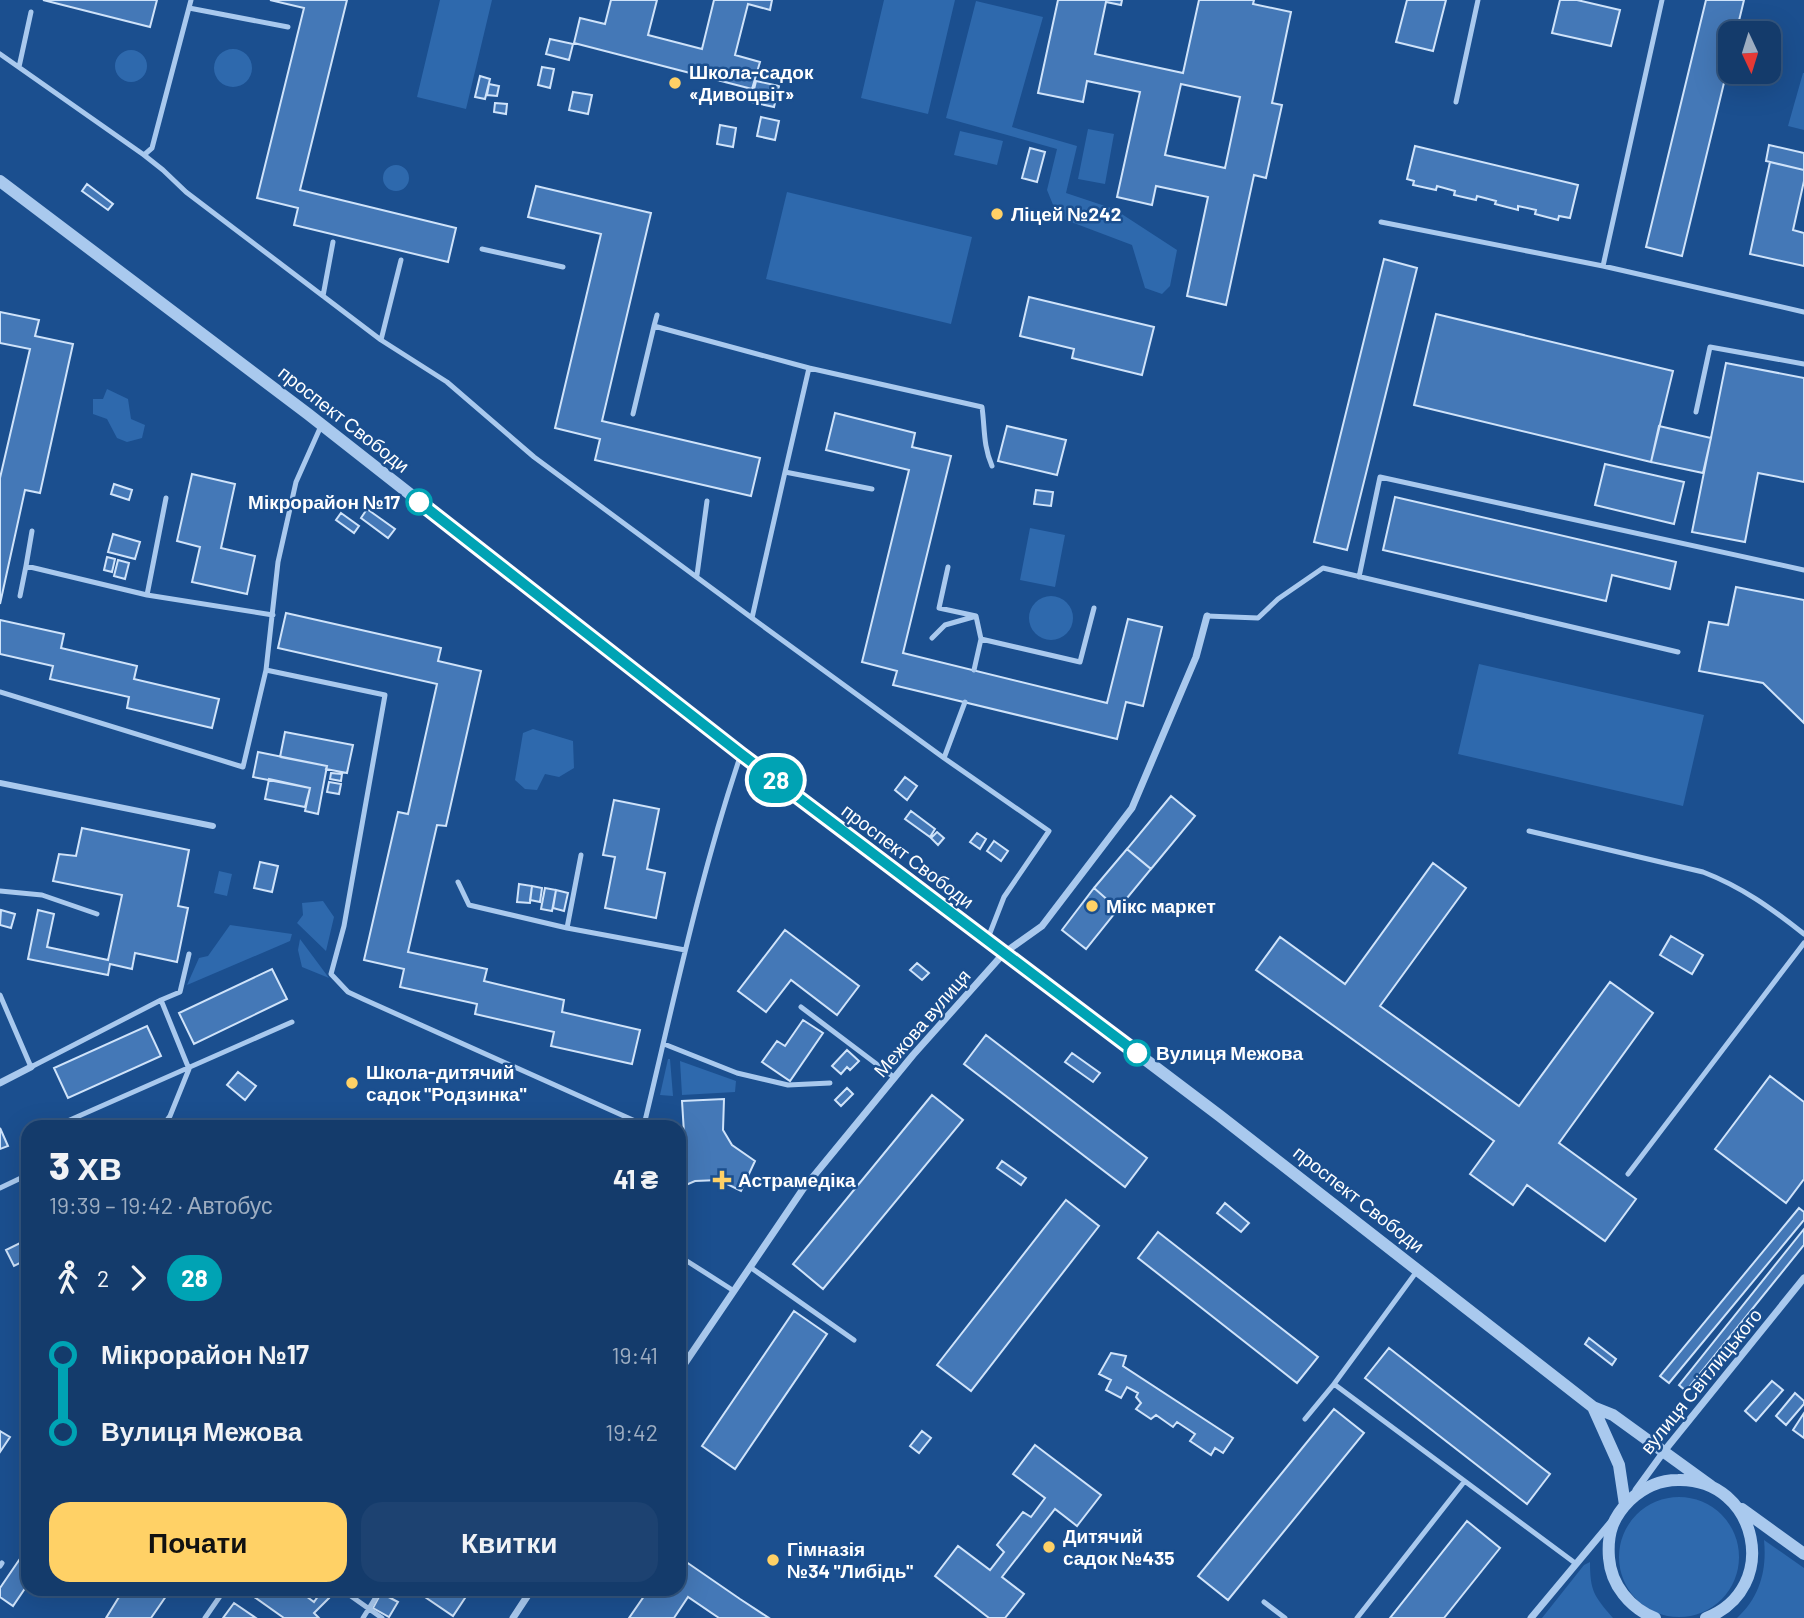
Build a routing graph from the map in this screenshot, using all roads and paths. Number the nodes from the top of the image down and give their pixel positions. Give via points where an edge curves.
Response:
1 (191, 0) edge
2 (1478, 0) edge
3 (1661, 0) edge
4 (189, 8) junction
5 (31, 12) dead end
6 (288, 27) dead end
7 (0, 54) edge
8 (19, 67) junction
9 (1457, 102) dead end
10 (144, 155) junction
11 (0, 181) edge
12 (1381, 222) dead end
13 (332, 242) dead end
14 (482, 249) dead end
15 (401, 260) dead end
16 (563, 267) dead end
17 (1603, 267) junction
18 (323, 296) junction
19 (1804, 312) edge
20 (657, 315) dead end
21 (654, 326) junction
22 (382, 340) junction
23 (1804, 364) edge
24 (808, 368) junction
25 (1696, 412) dead end
26 (633, 414) dead end
27 (321, 426) junction
28 (992, 466) dead end
29 (785, 472) junction
30 (872, 489) dead end
31 (166, 498) dead end
32 (708, 501) dead end
33 (32, 531) dead end
34 (26, 566) junction
35 (948, 567) dead end
36 (1804, 570) edge
37 (697, 575) junction
38 (1359, 577) junction
39 (147, 595) junction
40 (20, 596) dead end
41 (1094, 608) dead end
42 (273, 615) junction
43 (976, 616) junction
44 (1207, 616) joint
45 (752, 618) junction
46 (932, 638) dead end
47 (981, 639) junction
48 (1678, 652) dead end
49 (267, 670) junction
50 (974, 670) dead end
51 (0, 692) edge
52 (965, 702) dead end
53 (741, 754) junction
54 (944, 758) junction
55 (0, 783) edge
56 (213, 826) dead end
57 (1529, 831) dead end
58 (581, 855) dead end
59 (458, 882) dead end
60 (0, 891) edge
61 (97, 914) dead end
62 (567, 928) junction
63 (1804, 934) edge
64 (986, 940) junction
65 (1804, 943) edge
66 (685, 950) junction
67 (189, 954) dead end
68 (1004, 954) junction
69 (0, 995) edge
70 (161, 1000) junction
71 (801, 1007) dead end
72 (292, 1022) dead end
73 (664, 1044) junction
74 (31, 1067) junction
75 (189, 1069) junction
76 (895, 1078) junction
77 (0, 1083) edge
78 (830, 1083) dead end
79 (70, 1120) edge
80 (167, 1120) edge
81 (634, 1120) edge
82 (646, 1120) edge
83 (1628, 1174) dead end
84 (21, 1178) dead end
85 (0, 1188) edge
86 (686, 1260) edge
87 (750, 1267) junction
88 (1419, 1269) junction
89 (1804, 1278) edge
90 (734, 1291) junction
91 (854, 1340) dead end
92 (686, 1362) edge
93 (1334, 1384) junction
94 (1593, 1408) junction
95 (1305, 1419) dead end
96 (1665, 1450) junction
97 (1464, 1482) junction
98 (1711, 1486) junction
99 (1734, 1503) junction
100 (1625, 1505) junction
101 (1614, 1517) junction
102 (1804, 1554) edge
103 (1575, 1563) junction
104 (220, 1596) edge
105 (350, 1596) edge
106 (376, 1596) edge
107 (528, 1596) edge
108 (1265, 1602) dead end
109 (368, 1609) junction
110 (205, 1618) edge
111 (363, 1618) edge
112 (382, 1618) edge
113 (513, 1618) edge
114 (1285, 1618) edge
115 (1357, 1618) edge
116 (1531, 1618) edge
117 (1655, 1618) edge
118 (1706, 1618) edge

1 - 4 lane
2 - 9 lane
3 - 17 lane
4 - 6 lane
4 - 10 lane via 152,148
5 - 8 lane
7 - 8 lane
8 - 10 lane
10 - 18 lane
11 - 27 street, проспект Свободи
12 - 17 lane
13 - 18 lane
14 - 16 lane
15 - 22 lane
17 - 19 lane
18 - 22 lane
20 - 21 lane
21 - 24 lane
21 - 26 lane
22 - 37 lane via 447,382 534,457
23 - 25 lane via 1710,347
24 - 28 lane via 982,407 985,449
24 - 29 lane
27 - 42 lane via 296,482 278,562
27 - 53 street, проспект Свободи
29 - 30 lane
29 - 45 lane
31 - 39 lane
32 - 37 lane
33 - 34 lane
34 - 39 lane
34 - 40 lane
35 - 43 lane via 939,608
36 - 38 lane via 1380,477
37 - 45 lane
38 - 44 lane via 1323,568 1258,618
38 - 48 lane
39 - 42 lane
41 - 47 lane via 1080,662
42 - 49 lane
43 - 46 lane via 945,625
43 - 47 lane
44 - 68 street, Межова вулиця via 1196,657 1132,808 1042,926
45 - 54 lane
47 - 50 lane
49 - 51 lane via 243,767
49 - 81 lane via 385,695 344,926 331,974 348,992
52 - 54 lane
53 - 64 street, проспект Свободи
53 - 66 lane
54 - 64 lane via 1049,831 1004,897
55 - 56 street
57 - 63 lane via 1703,872 1758,898
58 - 62 lane
59 - 62 lane via 469,905
60 - 61 lane via 42,895
62 - 66 lane
64 - 68 street, проспект Свободи
65 - 83 lane
66 - 73 lane
67 - 70 lane via 180,992
68 - 76 street, Межова вулиця
68 - 88 street, проспект Свободи
69 - 74 lane
70 - 74 lane
70 - 75 lane
71 - 76 lane
72 - 75 lane
73 - 78 lane via 737,1073 775,1082
73 - 82 lane
74 - 77 street
75 - 79 lane
75 - 80 lane
76 - 87 street, Межова вулиця via 803,1189
84 - 85 lane
86 - 90 lane
87 - 90 street, Межова вулиця
87 - 91 lane
88 - 93 lane
88 - 94 street, проспект Свободи
89 - 96 street, вулиця Світлицького
90 - 92 street, Межова вулиця
93 - 95 lane
93 - 97 lane
94 - 96 street, проспект Свободи via 1613,1415
94 - 100 street, проспект Свободи via 1619,1465
96 - 98 street, проспект Свободи
96 - 100 street, вулиця Світлицького
97 - 103 lane
97 - 115 lane
98 - 99 street, проспект Свободи
98 - 100 street via 1672,1480 1646,1488
99 - 102 street
99 - 118 street via 1749,1529 1749,1573 1734,1599
100 - 101 street
101 - 103 street
101 - 117 street via 1609,1546 1612,1575 1628,1600
103 - 116 street
104 - 110 lane
105 - 109 lane
106 - 109 lane
107 - 113 street
108 - 114 lane
109 - 111 lane
109 - 112 lane

